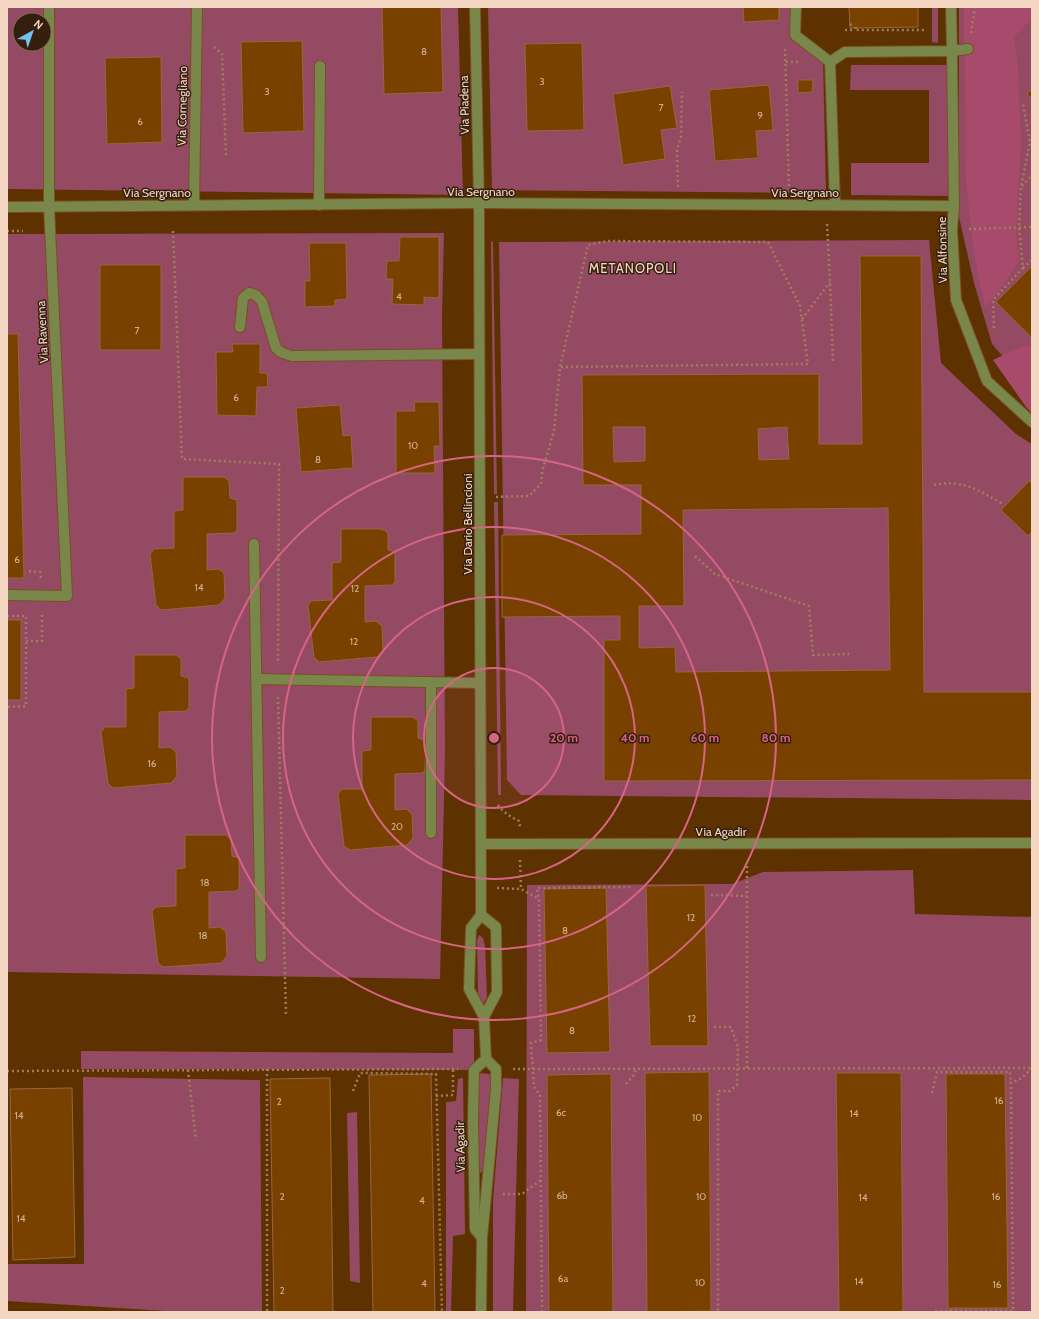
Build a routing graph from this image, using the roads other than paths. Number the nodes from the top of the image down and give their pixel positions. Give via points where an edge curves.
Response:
1 (49, 7) edge
2 (197, 7) edge
3 (475, 7) edge
4 (796, 7) edge
5 (951, 7) edge
6 (968, 49) road end
7 (952, 51) junction
8 (830, 62) junction
9 (320, 66) dead end
10 (479, 203) junction
11 (194, 205) junction
12 (319, 205) junction
13 (835, 205) junction
14 (50, 206) junction
15 (954, 206) junction
16 (7, 207) edge
17 (240, 327) dead end
18 (480, 354) junction
19 (1032, 422) edge
20 (254, 544) dead end
21 (7, 595) edge
22 (256, 679) junction
23 (431, 682) junction
24 (480, 683) junction
25 (431, 833) dead end
26 (1032, 843) edge
27 (481, 844) junction
28 (482, 915) junction
29 (261, 957) dead end
30 (484, 1016) junction
31 (486, 1059) junction
32 (482, 1238) junction
33 (480, 1312) edge

1 - 14 street, Via Ravenna
2 - 11 street, Via Cornegliano
3 - 10 street, Via Piadena
4 - 8 street via 795,35
5 - 7 street, Via Alfonsine
6 - 7 street
7 - 8 street via 846,52
7 - 15 street, Via Alfonsine
8 - 13 street
9 - 12 street
10 - 12 street, Via Sergnano
10 - 13 street, Via Sergnano
10 - 18 street, Via Dario Bellincioni
11 - 12 street, Via Sergnano
11 - 14 street, Via Sergnano
13 - 15 street, Via Sergnano
14 - 16 street, Via Sergnano
14 - 21 street, Via Ravenna via 67,596
15 - 19 street, Via Alfonsine via 952,229 956,300 987,381
17 - 18 street via 243,298 249,293 258,296 262,302 276,348 284,354
18 - 24 street, Via Dario Bellincioni
20 - 22 street
22 - 23 street
22 - 29 street
23 - 24 street
23 - 25 street
24 - 27 street, Via Dario Bellincioni
26 - 27 street, Via Agadir
27 - 28 street
28 - 30 street via 471,928 469,989
28 - 30 street via 496,927 497,992
30 - 31 street
31 - 32 street, Via Agadir via 496,1069 496,1089
31 - 32 street, Via Agadir via 474,1070 475,1229
32 - 33 street, Via Agadir

